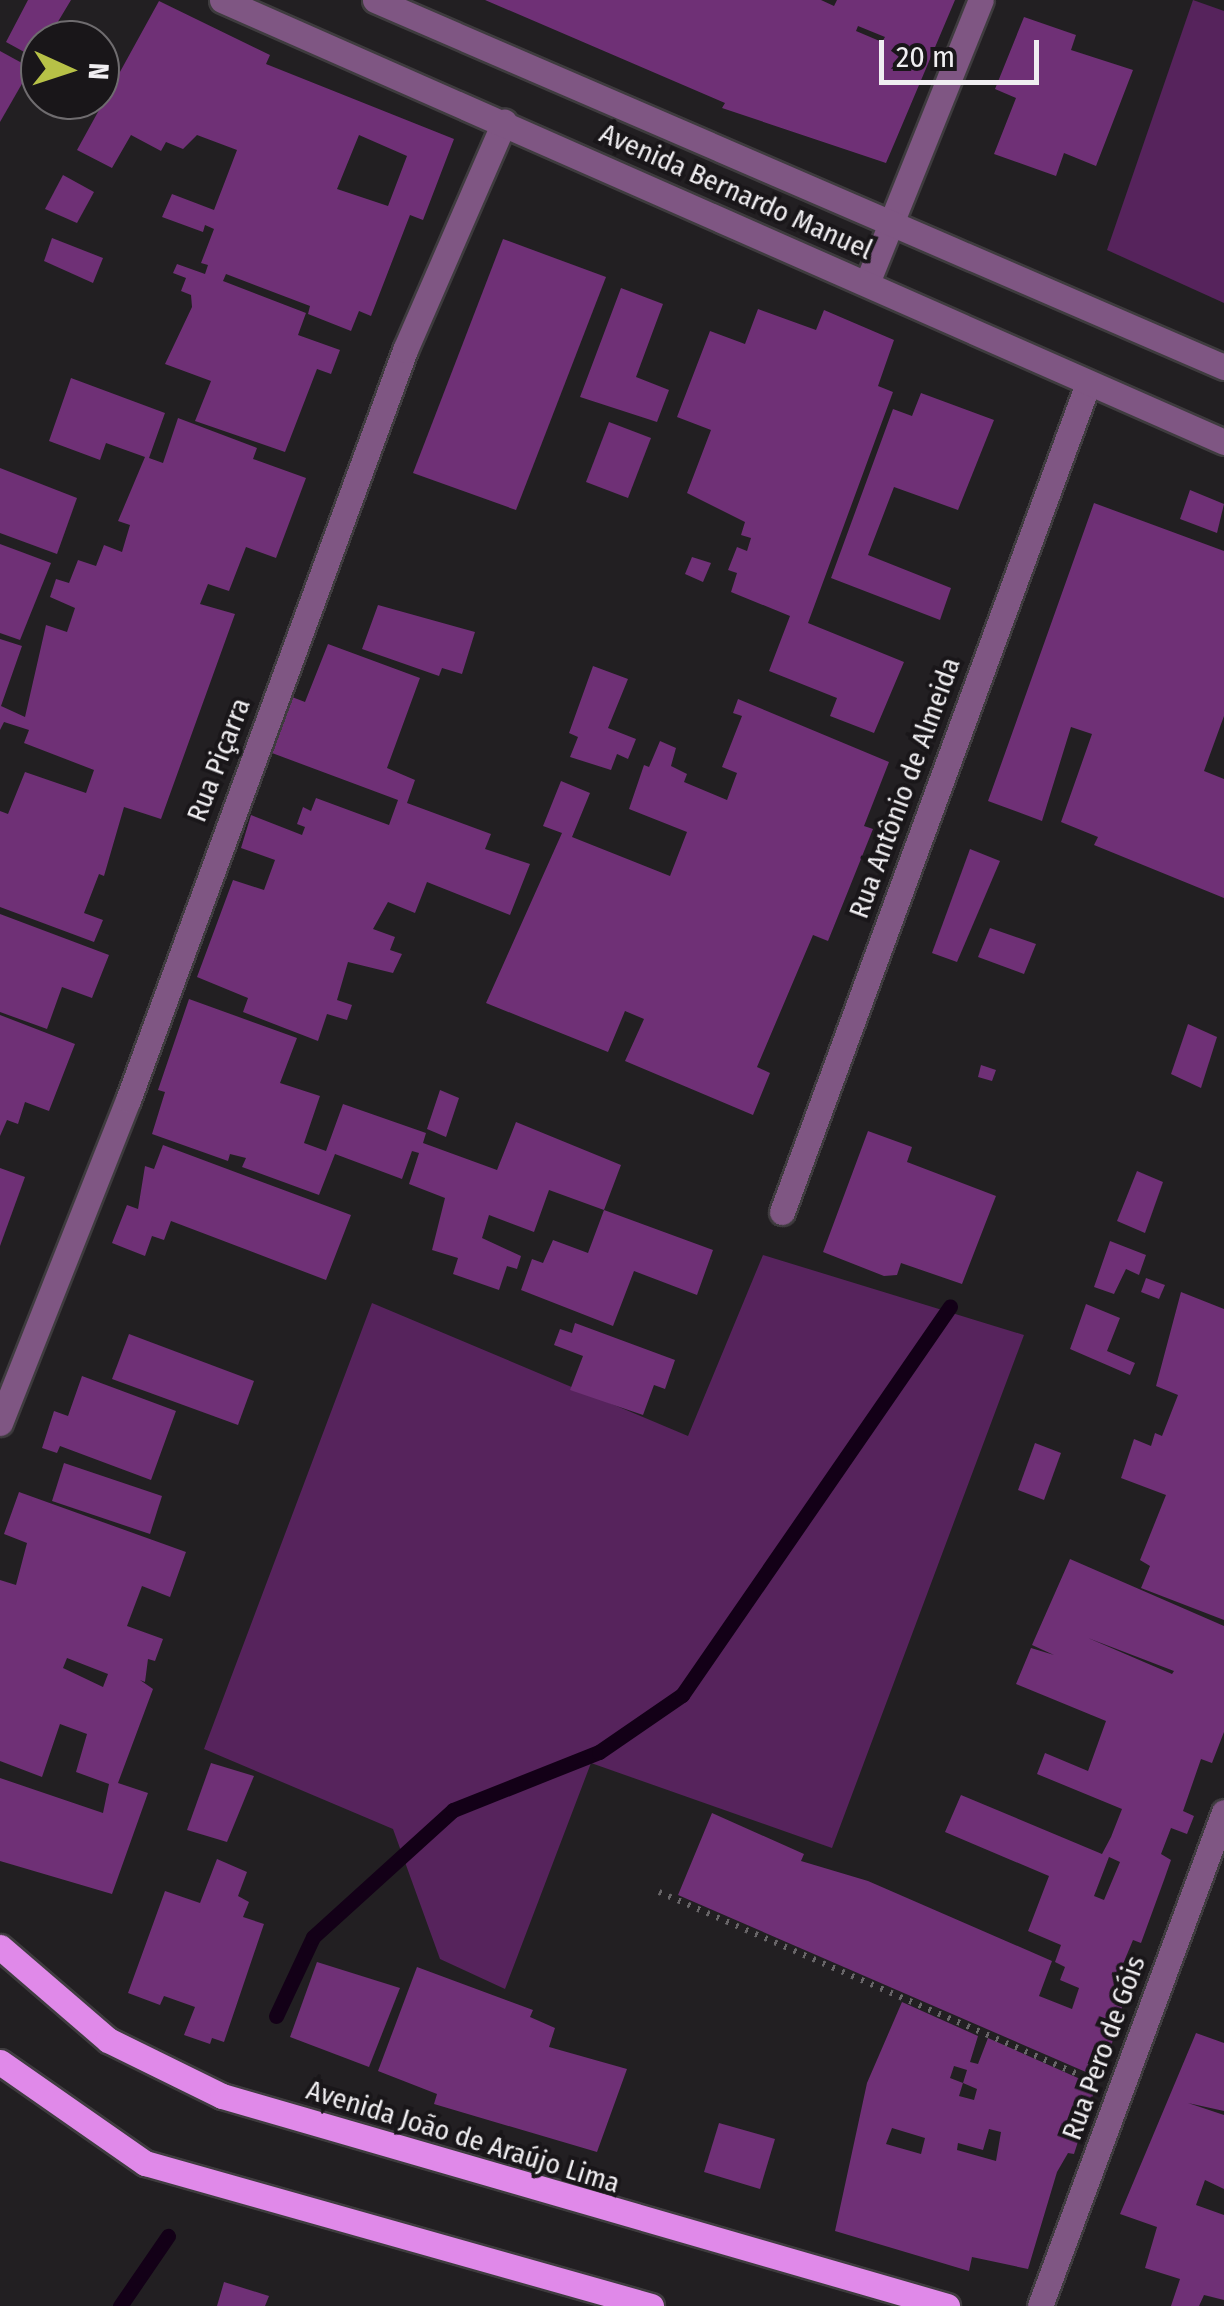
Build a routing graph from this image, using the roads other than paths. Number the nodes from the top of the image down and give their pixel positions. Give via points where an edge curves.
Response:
1 (222, 0) edge
2 (375, 0) edge
3 (981, 0) edge
4 (504, 122) junction
5 (892, 229) junction
6 (867, 283) junction
7 (1224, 367) edge
8 (1087, 386) junction
9 (1224, 442) edge
10 (782, 1212) dead end
11 (0, 1423) edge
12 (1224, 1812) edge
13 (0, 1946) edge
14 (0, 2062) edge
15 (650, 2306) edge
16 (947, 2306) edge
17 (1040, 2306) edge

1 - 4 street, Avenida Bernardo Manuel
2 - 5 street, Avenida Bernardo Manuel
3 - 5 street
4 - 6 street, Avenida Bernardo Manuel
4 - 11 street, Rua Piçarra via 405,350 128,1100
5 - 6 street
5 - 7 street, Avenida Bernardo Manuel
6 - 8 street, Avenida Bernardo Manuel
8 - 9 street, Avenida Bernardo Manuel
8 - 10 street, Rua Antônio de Almeida
12 - 17 street, Rua Pero de Góis
13 - 16 main road, Avenida João de Araújo Lima via 108,2040 222,2096
14 - 15 main road via 145,2163

